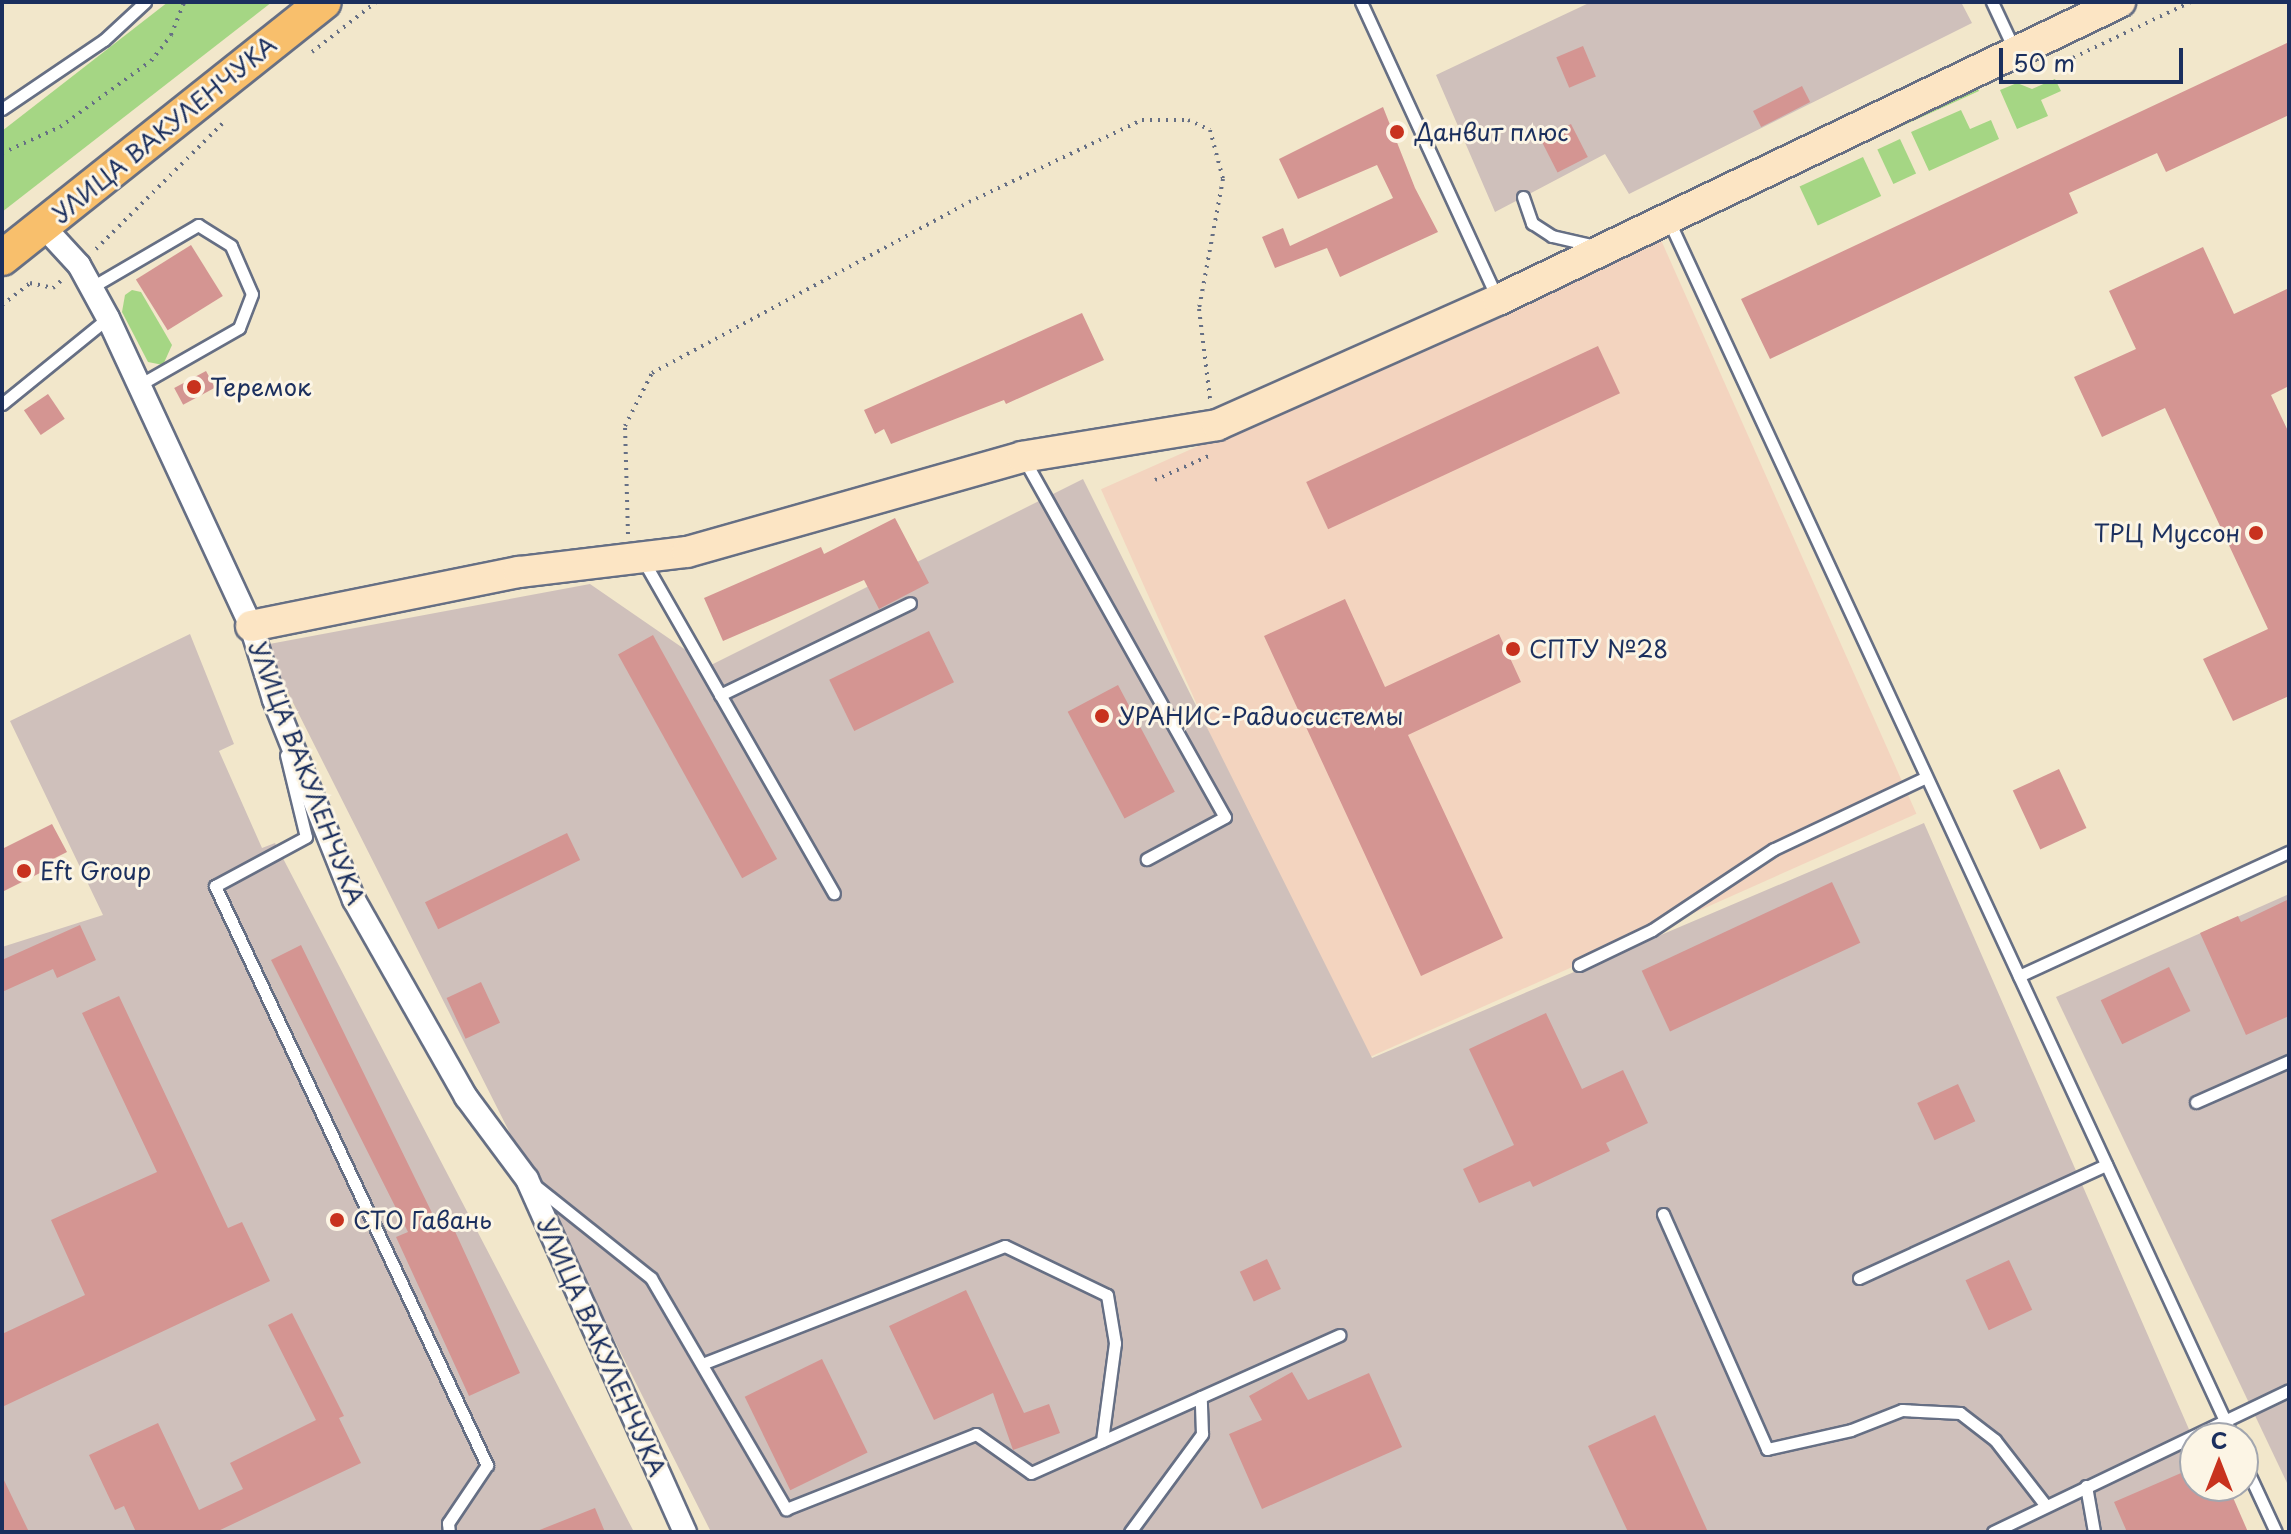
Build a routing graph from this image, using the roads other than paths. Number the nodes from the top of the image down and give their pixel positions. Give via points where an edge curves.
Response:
1 (145, 2) edge
2 (324, 2) edge
3 (1361, 2) edge
4 (1992, 2) edge
5 (2120, 2) edge
6 (2015, 51) junction
7 (2, 109) edge
8 (1523, 197) dead end
9 (1668, 219) junction
10 (43, 226) junction
11 (1607, 248) junction
12 (2, 258) edge
13 (92, 287) junction
14 (1498, 300) junction
15 (108, 318) junction
16 (139, 385) junction
17 (2, 404) edge
18 (1022, 457) junction
19 (635, 556) junction
20 (910, 603) dead end
21 (251, 626) junction
22 (720, 695) junction
23 (274, 700) junction
24 (1926, 777) junction
25 (2289, 852) edge
26 (1147, 859) dead end
27 (834, 893) dead end
28 (1579, 965) dead end
29 (2019, 976) junction
30 (2289, 1061) edge
31 (2196, 1102) dead end
32 (2106, 1165) junction
33 (527, 1179) junction
34 (1663, 1214) dead end
35 (1859, 1278) dead end
36 (1339, 1335) dead end
37 (702, 1364) junction
38 (2289, 1390) edge
39 (1201, 1397) junction
40 (2224, 1419) junction
41 (2225, 1422) edge
42 (1102, 1441) junction
43 (2086, 1486) junction
44 (2259, 1495) edge
45 (2046, 1506) junction
46 (449, 1532) edge
47 (685, 1532) edge
48 (1130, 1532) edge
49 (1993, 1532) edge
50 (2094, 1532) edge
51 (2276, 1532) edge

1 - 7 lane via 104,40
2 - 10 main road, УЛИЦА ВАКУЛЕНЧУКА
3 - 14 lane
4 - 6 lane
5 - 6 street
6 - 9 street
8 - 11 lane via 1532,223 1552,236
9 - 11 street
9 - 24 lane
10 - 12 main road, УЛИЦА ВАКУЛЕНЧУКА
10 - 13 street, УЛИЦА ВАКУЛЕНЧУКА
11 - 14 street
13 - 15 street, УЛИЦА ВАКУЛЕНЧУКА
13 - 16 lane via 198,225 231,246 252,294 239,328
14 - 18 street via 1217,425
15 - 16 street, УЛИЦА ВАКУЛЕНЧУКА
15 - 17 lane
16 - 21 street, УЛИЦА ВАКУЛЕНЧУКА
18 - 19 street via 741,539 687,552
18 - 26 lane via 1225,817
19 - 21 street via 519,572
19 - 22 lane
20 - 22 lane
21 - 23 street, УЛИЦА ВАКУЛЕНЧУКА
22 - 27 lane
23 - 33 street, УЛИЦА ВАКУЛЕНЧУКА via 354,900 466,1097
23 - 46 lane via 306,837 215,886 487,1465 448,1523
24 - 28 lane via 1774,849 1652,930
24 - 29 lane
25 - 29 lane
29 - 32 lane
30 - 31 lane
32 - 35 lane
32 - 40 lane
33 - 37 lane via 651,1278
33 - 47 street, УЛИЦА ВАКУЛЕНЧУКА
34 - 45 lane via 1767,1449 1851,1430 1902,1410 1960,1413 1995,1440
36 - 39 lane
37 - 42 lane via 786,1509 976,1434 1031,1473
37 - 42 lane via 1005,1246 1107,1295 1115,1343
38 - 40 lane
39 - 42 lane
39 - 48 lane via 1202,1434
40 - 41 lane
40 - 43 lane
43 - 45 lane
43 - 50 lane
44 - 51 lane
45 - 49 lane

